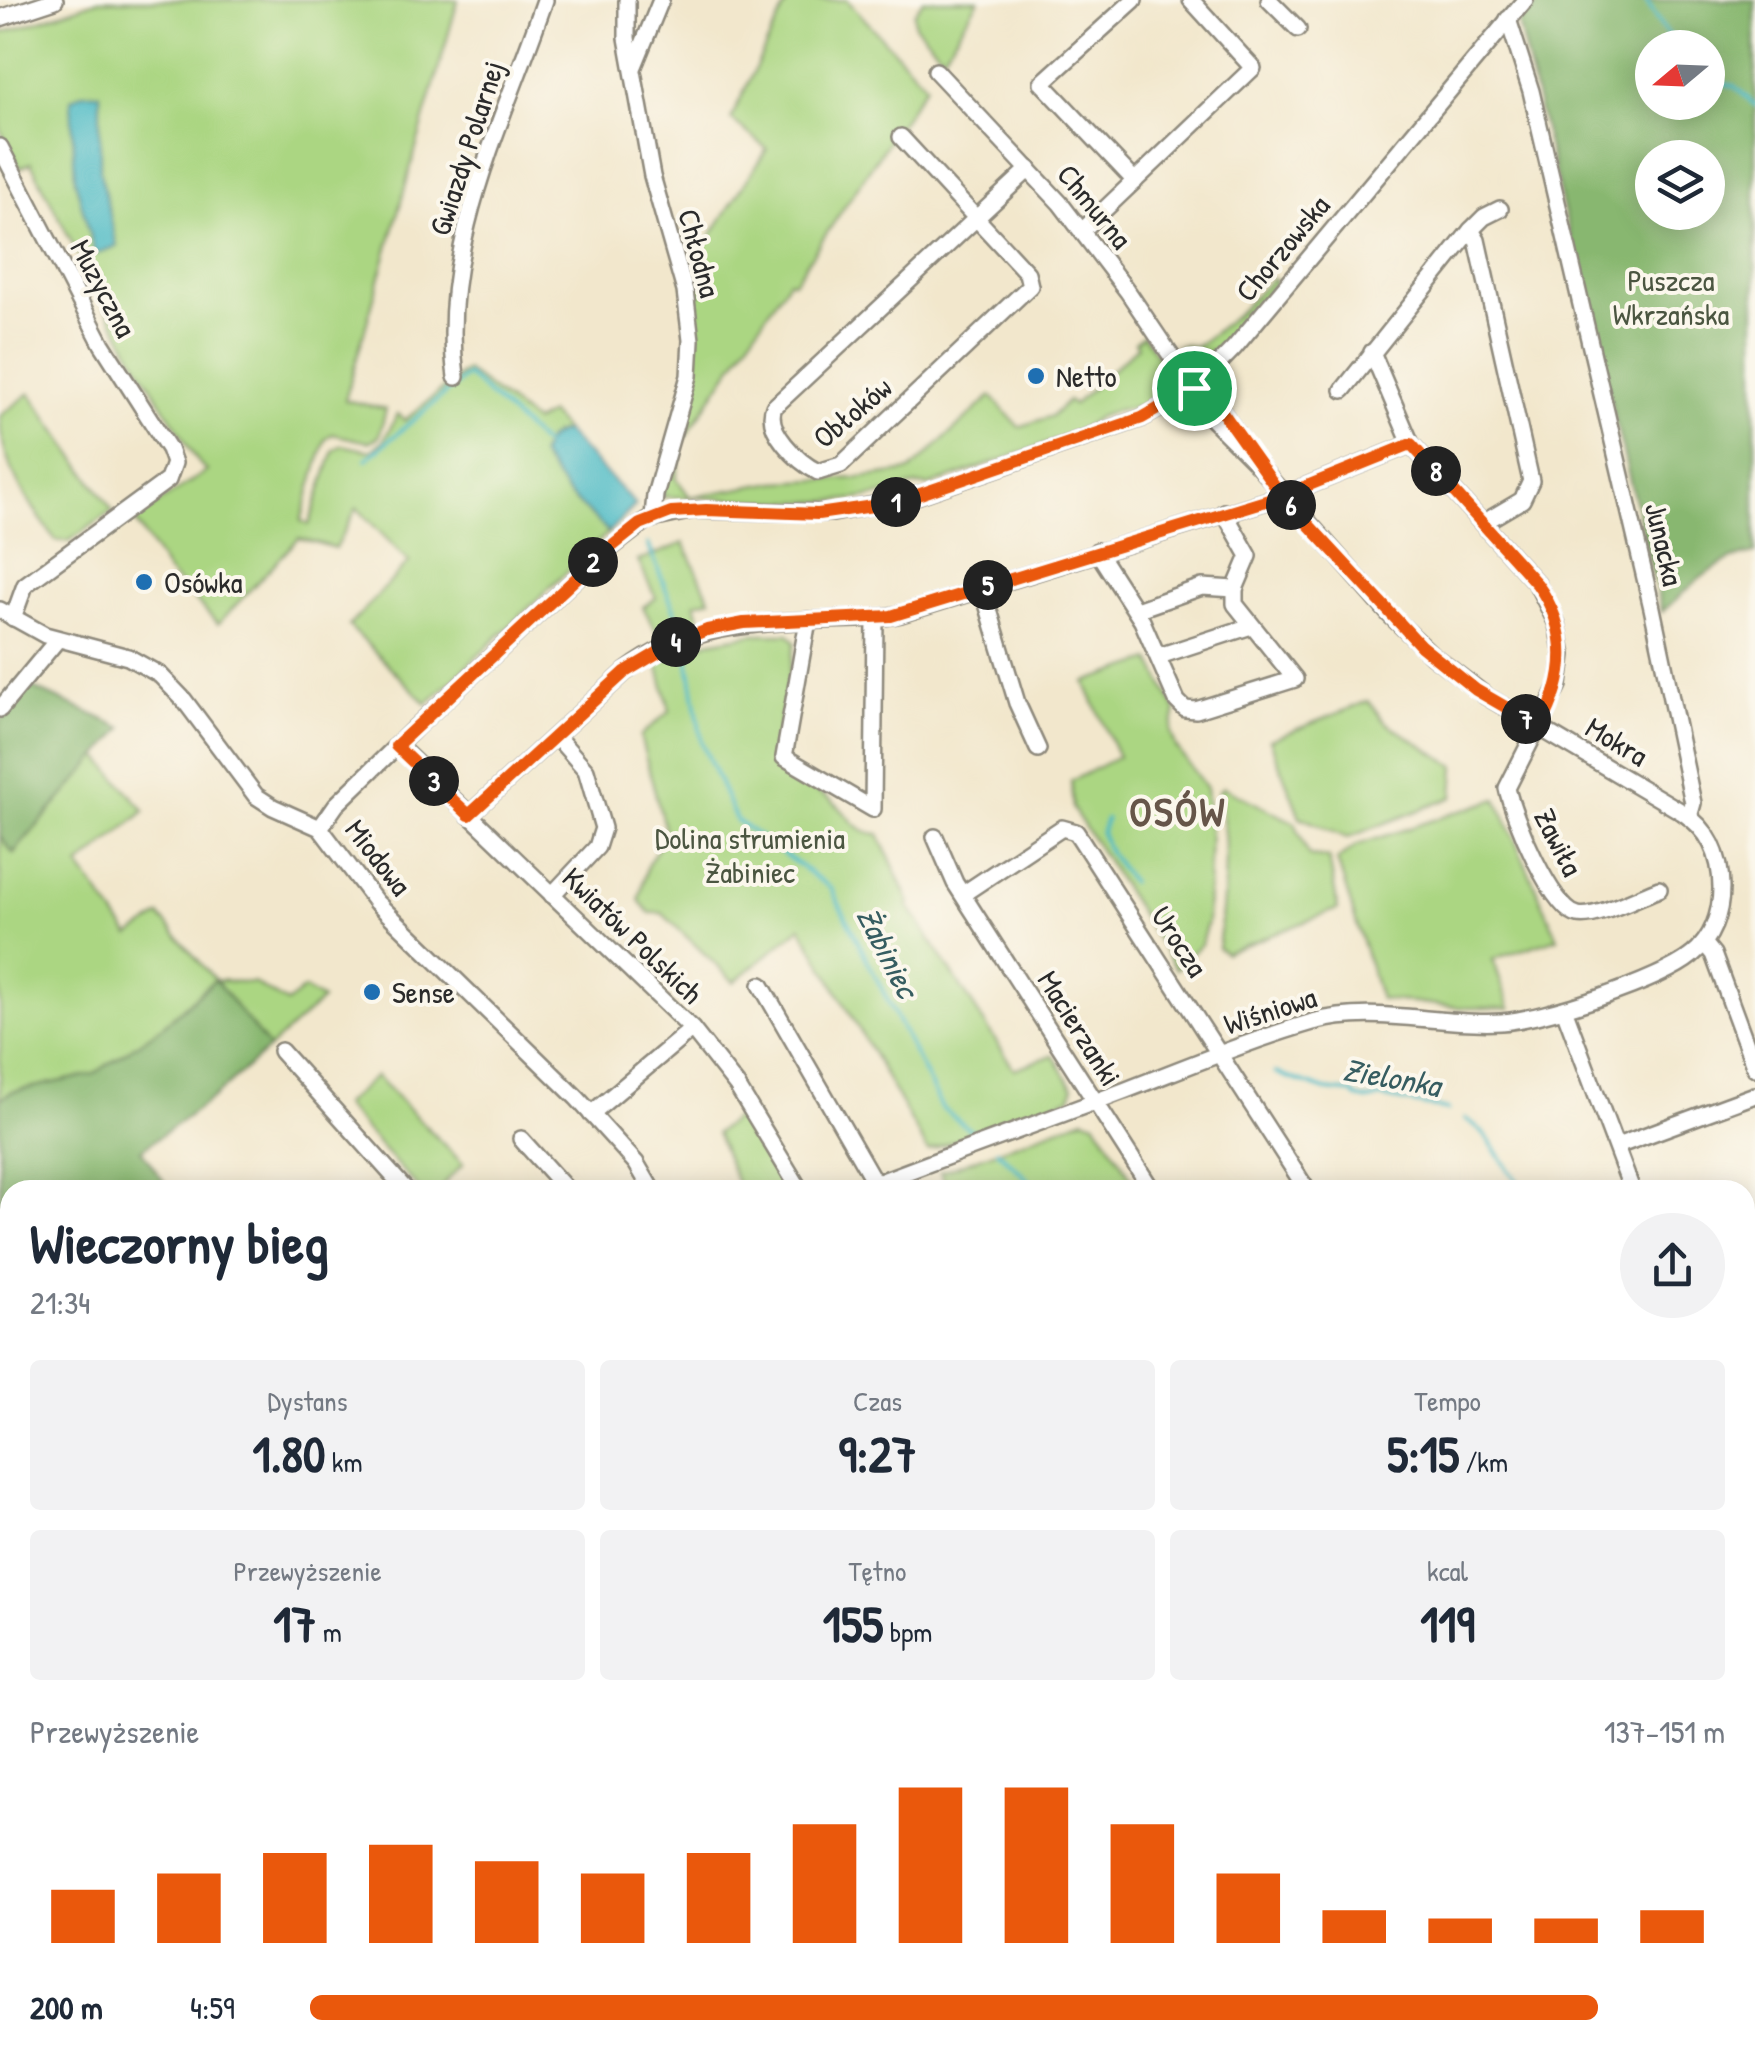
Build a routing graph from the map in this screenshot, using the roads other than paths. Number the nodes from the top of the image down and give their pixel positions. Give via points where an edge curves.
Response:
1 (55, 0) edge
2 (545, 0) edge
3 (627, 0) edge
4 (660, 0) edge
5 (1134, 0) edge
6 (1191, 0) edge
7 (1269, 0) edge
8 (1525, 0) edge
9 (0, 18) edge
10 (1508, 19) junction
11 (1298, 29) dead end
12 (634, 67) junction
13 (936, 71) dead end
14 (900, 137) dead end
15 (0, 147) edge
16 (1029, 169) junction
17 (1134, 182) junction
18 (1500, 209) dead end
19 (975, 218) junction
20 (1471, 230) junction
21 (1082, 231) junction
22 (1372, 352) junction
23 (456, 376) dead end
24 (1194, 388) junction
25 (1343, 390) dead end
26 (1411, 444) junction
27 (1282, 496) junction
28 (1224, 512) junction
29 (652, 517) junction
30 (1482, 523) junction
31 (1097, 551) junction
32 (982, 587) junction
33 (1235, 589) junction
34 (1136, 610) junction
35 (7, 614) edge
36 (875, 618) junction
37 (808, 620) junction
38 (1251, 626) junction
39 (58, 639) junction
40 (1158, 656) junction
41 (0, 708) edge
42 (1540, 727) junction
43 (556, 736) junction
44 (396, 746) junction
45 (1038, 750) dead end
46 (469, 815) junction
47 (1689, 817) junction
48 (320, 828) junction
49 (935, 837) dead end
50 (1659, 889) dead end
51 (962, 894) junction
52 (552, 895) junction
53 (1704, 943) junction
54 (762, 985) dead end
55 (1564, 1009) junction
56 (692, 1029) junction
57 (281, 1051) dead end
58 (1220, 1054) junction
59 (1755, 1068) edge
60 (1755, 1095) edge
61 (1094, 1102) junction
62 (590, 1114) junction
63 (520, 1139) dead end
64 (1617, 1146) junction
65 (397, 1180) edge
66 (559, 1180) edge
67 (646, 1180) edge
68 (794, 1180) edge
69 (874, 1180) edge
70 (896, 1180) edge
71 (1145, 1180) edge
72 (1301, 1180) edge
73 (1629, 1180) edge

1 - 9 street
2 - 23 street, Gwiazdy Polarnej via 464,238 453,317
3 - 12 street, Chłodna
4 - 12 street
5 - 17 street via 1042,83
6 - 17 street via 1254,68
7 - 11 street
8 - 10 street, Chorzowska
10 - 24 street, Chorzowska
10 - 47 street, Junacka via 1531,91 1656,629 1693,803
12 - 29 street, Chłodna via 652,176 692,340
13 - 16 street, Chmurna
14 - 19 street, Obłoków
15 - 35 street, Muzyczna via 102,344 174,463 168,480 25,585
16 - 19 street, Obłoków
16 - 21 street, Chmurna
17 - 21 street
18 - 20 street
19 - 19 street, Obłoków via 772,410 776,432 811,469 841,466 1028,290 1027,273
20 - 22 street
20 - 30 street via 1531,481 1522,500
21 - 24 street, Chmurna
22 - 25 street
22 - 26 street, Zawiła
24 - 27 street, Mokra via 1204,410
24 - 29 street, Chorzowska via 1142,418 894,503 833,513 694,510
26 - 27 street
26 - 30 street, Zawiła
27 - 28 street
27 - 42 street, Mokra via 1421,646 1476,690
28 - 31 street
28 - 33 street via 1248,551
29 - 44 street, Chorzowska via 600,556
30 - 42 street, Zawiła via 1537,584 1558,624 1562,673
31 - 32 street
31 - 34 street
32 - 36 street
32 - 45 street
33 - 34 street via 1202,588
33 - 38 street via 1236,608
34 - 40 street
35 - 39 street, Miodowa
36 - 37 street
36 - 37 street via 873,817 784,757
37 - 43 street via 744,623 667,646 625,672
38 - 40 street
38 - 40 street via 1295,679 1185,710
39 - 41 street
39 - 48 street, Miodowa via 153,670 256,796
42 - 47 street, Mokra
42 - 50 street, Zawiła via 1507,788 1517,822 1564,908 1587,916
43 - 46 street
43 - 52 street via 586,770 603,828 597,847
44 - 46 street, Kwiatów Polskich
44 - 48 street, Chorzowska
46 - 52 street, Kwiatów Polskich
47 - 53 street, Junacka via 1710,840 1721,875 1720,908
48 - 62 street, Miodowa via 383,910
49 - 51 street, Macierzanki
51 - 58 street, Urocza via 1067,827 1076,832
51 - 61 street, Macierzanki
52 - 56 street, Kwiatów Polskich
53 - 55 street, Wiśniowa via 1674,966
53 - 59 street
54 - 69 street
55 - 58 street, Wiśniowa via 1486,1022 1344,1016
55 - 64 street
56 - 62 street
56 - 68 street, Kwiatów Polskich via 738,1086
57 - 65 street
58 - 61 street, Wiśniowa
58 - 72 street, Urocza
60 - 64 street
61 - 70 street, Wiśniowa
61 - 71 street, Macierzanki
62 - 67 street, Miodowa
63 - 66 street
64 - 73 street

